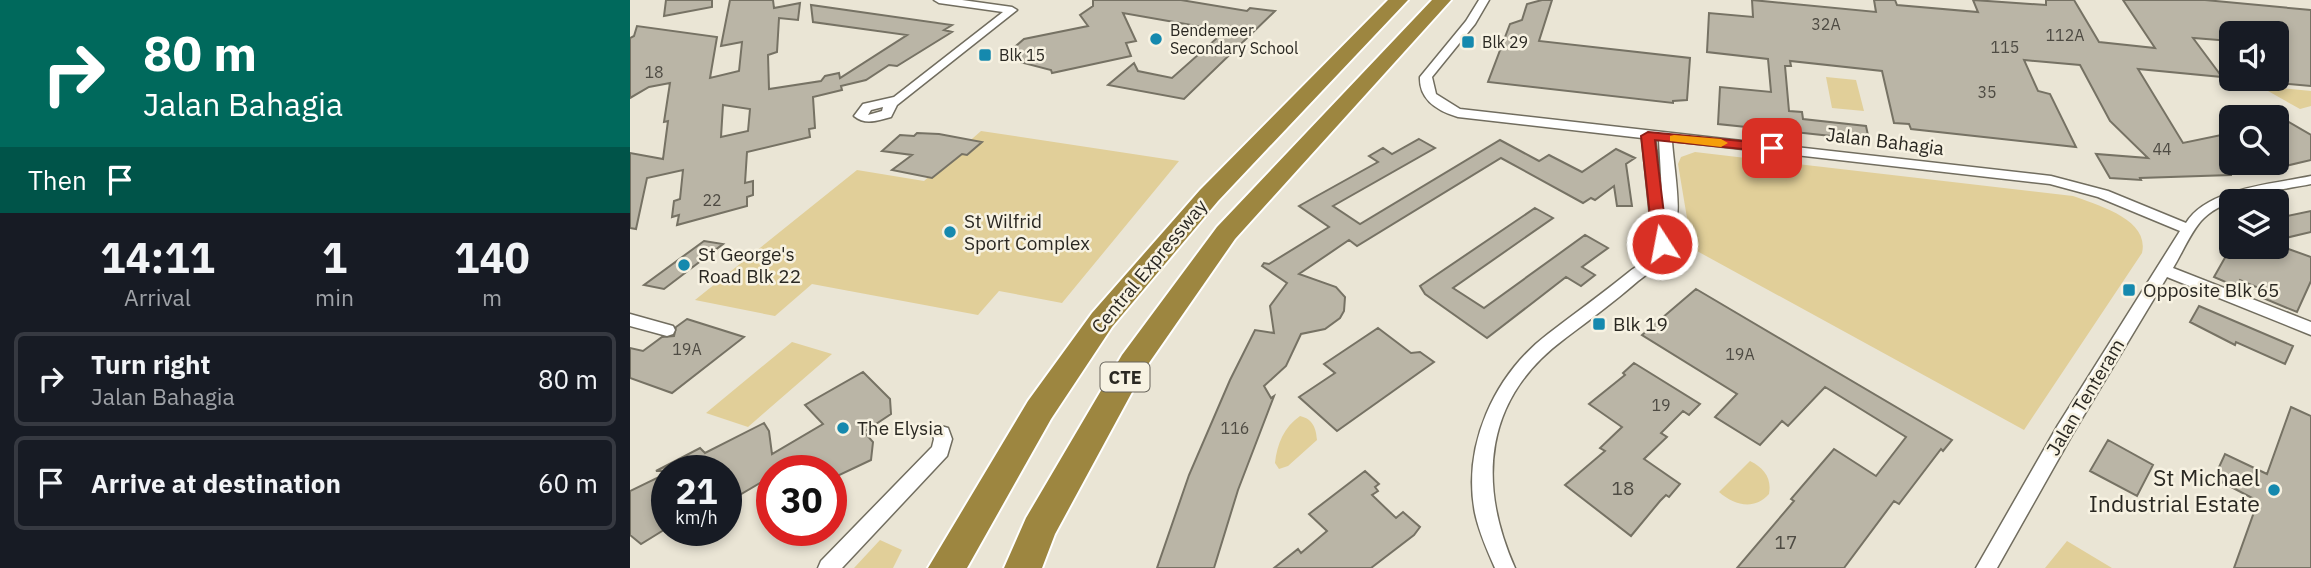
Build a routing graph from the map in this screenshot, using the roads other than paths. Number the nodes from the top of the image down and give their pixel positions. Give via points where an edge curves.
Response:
1 (939, 0) edge
2 (1399, 0) edge
3 (1442, 0) edge
4 (1485, 2) edge
5 (889, 104) dead end
6 (1648, 136) junction
7 (1665, 138) junction
8 (2311, 180) edge
9 (1665, 223) junction
10 (2188, 229) junction
11 (2164, 270) junction
12 (630, 320) edge
13 (2311, 329) edge
14 (667, 330) dead end
15 (941, 433) dead end
16 (828, 568) edge
17 (947, 568) edge
18 (1023, 568) edge
19 (1505, 568) edge
20 (1986, 568) edge

1 - 5 street via 1012,10
2 - 17 highway, Central Expressway / CTE via 1191,214 1101,321 1045,403
3 - 18 highway, Central Expressway / CTE via 1226,233 1133,363 1039,529
4 - 6 street, Jalan Bahagia via 1426,76 1425,85 1437,103 1458,113
6 - 7 street, Jalan Bahagia
6 - 9 street via 1657,216
7 - 9 street via 1670,216
7 - 10 street, Jalan Bahagia via 2060,182 2103,194
8 - 10 street via 2222,201 2201,212
9 - 19 street via 1656,258 1535,354 1509,385 1485,440 1481,464 1489,532
10 - 11 street, Jalan Tenteram
11 - 13 street
11 - 20 street, Jalan Tenteram
12 - 14 street
15 - 16 street via 940,451

